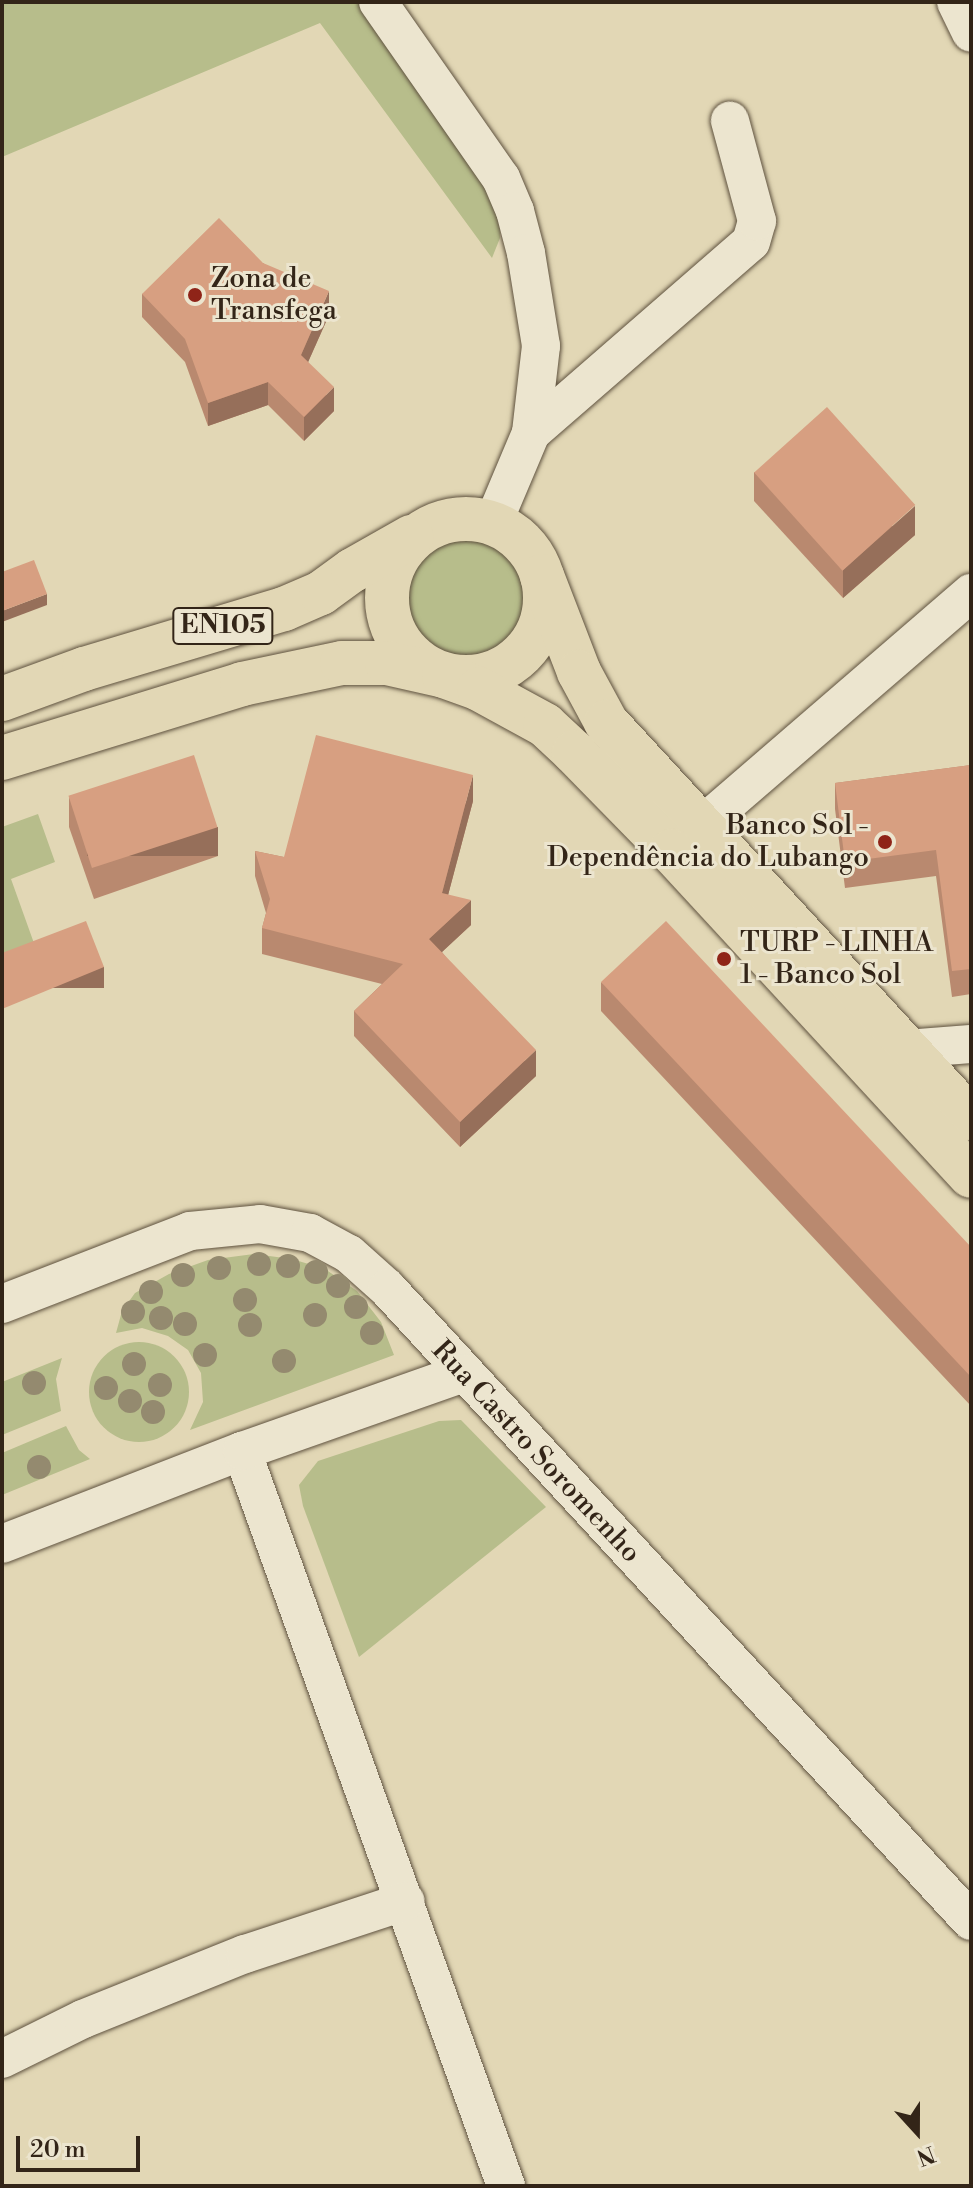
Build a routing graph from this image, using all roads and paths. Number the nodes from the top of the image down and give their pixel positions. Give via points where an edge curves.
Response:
1 (378, 2) edge
2 (956, 2) edge
3 (971, 33) edge
4 (730, 121) dead end
5 (531, 433) junction
6 (493, 523) junction
7 (431, 526) junction
8 (542, 576) junction
9 (971, 593) edge
10 (444, 676) junction
11 (2, 699) edge
12 (2, 758) edge
13 (701, 826) junction
14 (971, 1044) edge
15 (906, 1049) junction
16 (971, 1119) edge
17 (971, 1176) edge
18 (2, 1304) edge
19 (463, 1373) junction
20 (242, 1451) junction
21 (2, 1544) edge
22 (406, 1901) junction
23 (971, 1921) edge
24 (2, 2059) edge
25 (506, 2186) edge

1 - 5 street via 501,178 515,211 541,346
2 - 3 street
4 - 5 street via 757,221 751,242
5 - 6 street
6 - 7 main road, EN105 via 451,520
6 - 8 main road via 524,544
7 - 10 main road, EN105 via 399,554 390,574 388,616 408,653
7 - 11 main road, EN105 via 321,593 284,609
8 - 10 main road, EN105 via 543,617 522,653 487,674
8 - 13 main road via 579,672 606,722
9 - 13 street
10 - 12 main road, EN105 via 387,663 289,671
10 - 17 main road, EN105 via 514,705 574,752
13 - 15 main road
14 - 15 street
15 - 16 main road
18 - 19 street, Rua Castro Soromenho via 190,1231 260,1224 310,1233 349,1254
19 - 20 street
19 - 23 street, Rua Castro Soromenho
20 - 21 street
20 - 22 street
22 - 24 street via 245,1954 83,2019
22 - 25 street

